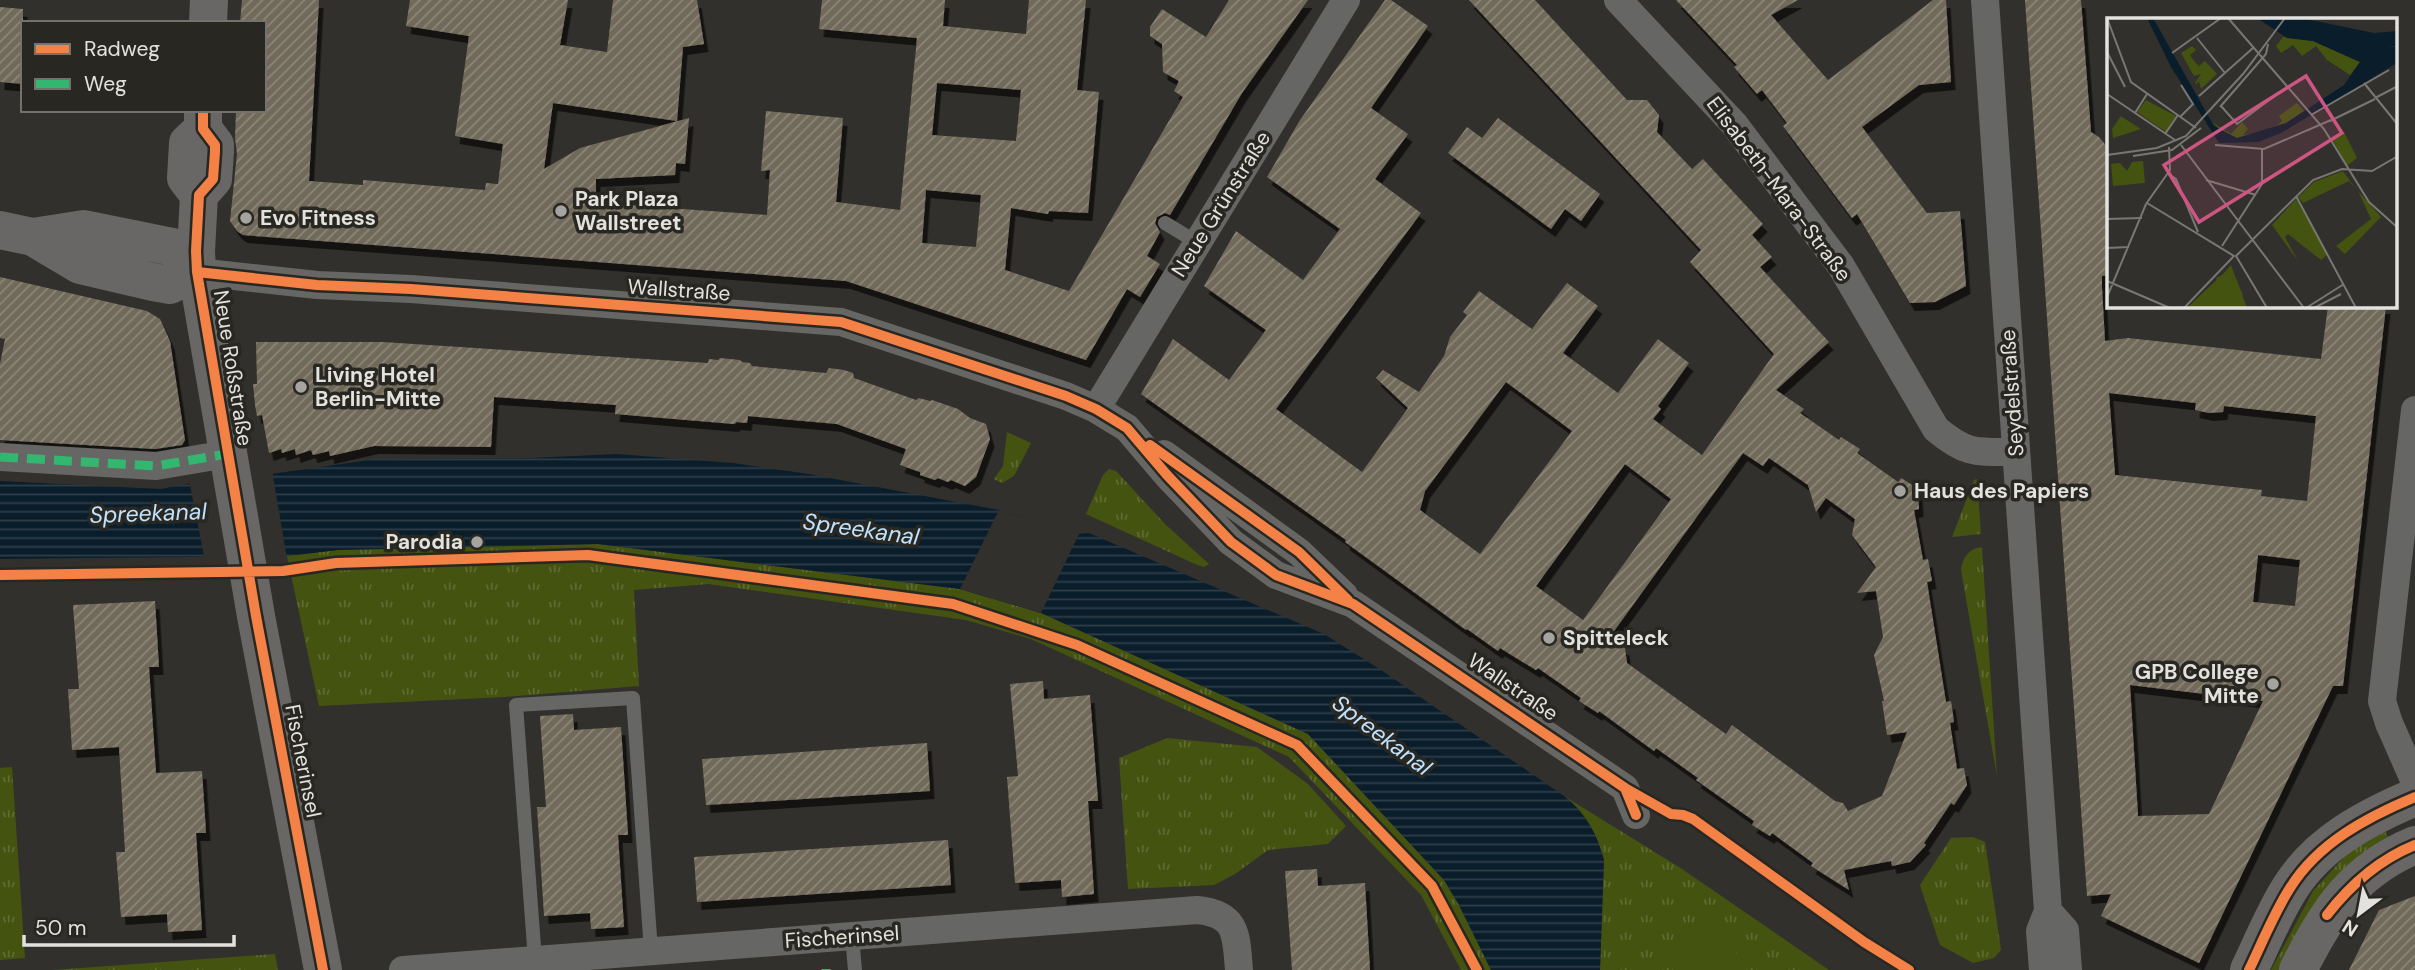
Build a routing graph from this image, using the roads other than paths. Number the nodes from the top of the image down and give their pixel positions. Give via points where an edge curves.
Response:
1 (209, 0) edge
2 (1346, 0) edge
3 (1618, 0) edge
4 (1985, 0) edge
5 (208, 21) edge
6 (203, 120) edge
7 (1165, 223) dead end
8 (17, 233) edge
9 (1198, 243) junction
10 (197, 272) junction
11 (1096, 409) junction
12 (2415, 410) edge
13 (2016, 452) junction
14 (0, 457) edge
15 (229, 463) junction
16 (247, 560) joint
17 (2415, 782) edge
18 (2415, 797) edge
19 (1636, 815) dead end
20 (2415, 845) edge
21 (2048, 911) junction
22 (852, 936) junction
23 (651, 951) junction
24 (535, 960) junction
25 (323, 970) edge
26 (403, 970) edge
27 (855, 970) edge
28 (1239, 970) edge
29 (2043, 970) edge
30 (2068, 970) edge
31 (2249, 970) edge
32 (2298, 970) edge

1 - 5 street
2 - 9 street, Neue Grünstraße
3 - 13 street, Elisabeth-Mara-Straße via 1734,124 1841,266 1936,429 1976,452
4 - 13 street, Seydelstraße
6 - 10 street, Neue Roßstraße via 188,143 186,168 186,178 199,194
7 - 9 lane
8 - 10 street via 83,229 173,247
9 - 11 street, Neue Grünstraße
10 - 11 street, Wallstraße via 317,285 841,322
10 - 15 street, Neue Roßstraße
11 - 19 street, Wallstraße via 1299,552 1353,604 1625,788
12 - 17 street via 2382,701
13 - 21 street, Seydelstraße
14 - 15 street via 156,466
15 - 16 street, Neue Roßstraße
16 - 25 street, Fischerinsel
18 - 31 street via 2359,824 2314,858 2288,890
20 - 32 street via 2380,864 2341,897
21 - 29 street, Seydelstraße via 2040,931
21 - 30 street, Seydelstraße via 2065,930
22 - 23 street, Fischerinsel
22 - 27 lane
22 - 28 street, Fischerinsel via 1197,910 1228,920 1236,934
23 - 24 street, Fischerinsel
23 - 24 lane via 632,698 516,705
24 - 26 street, Fischerinsel

